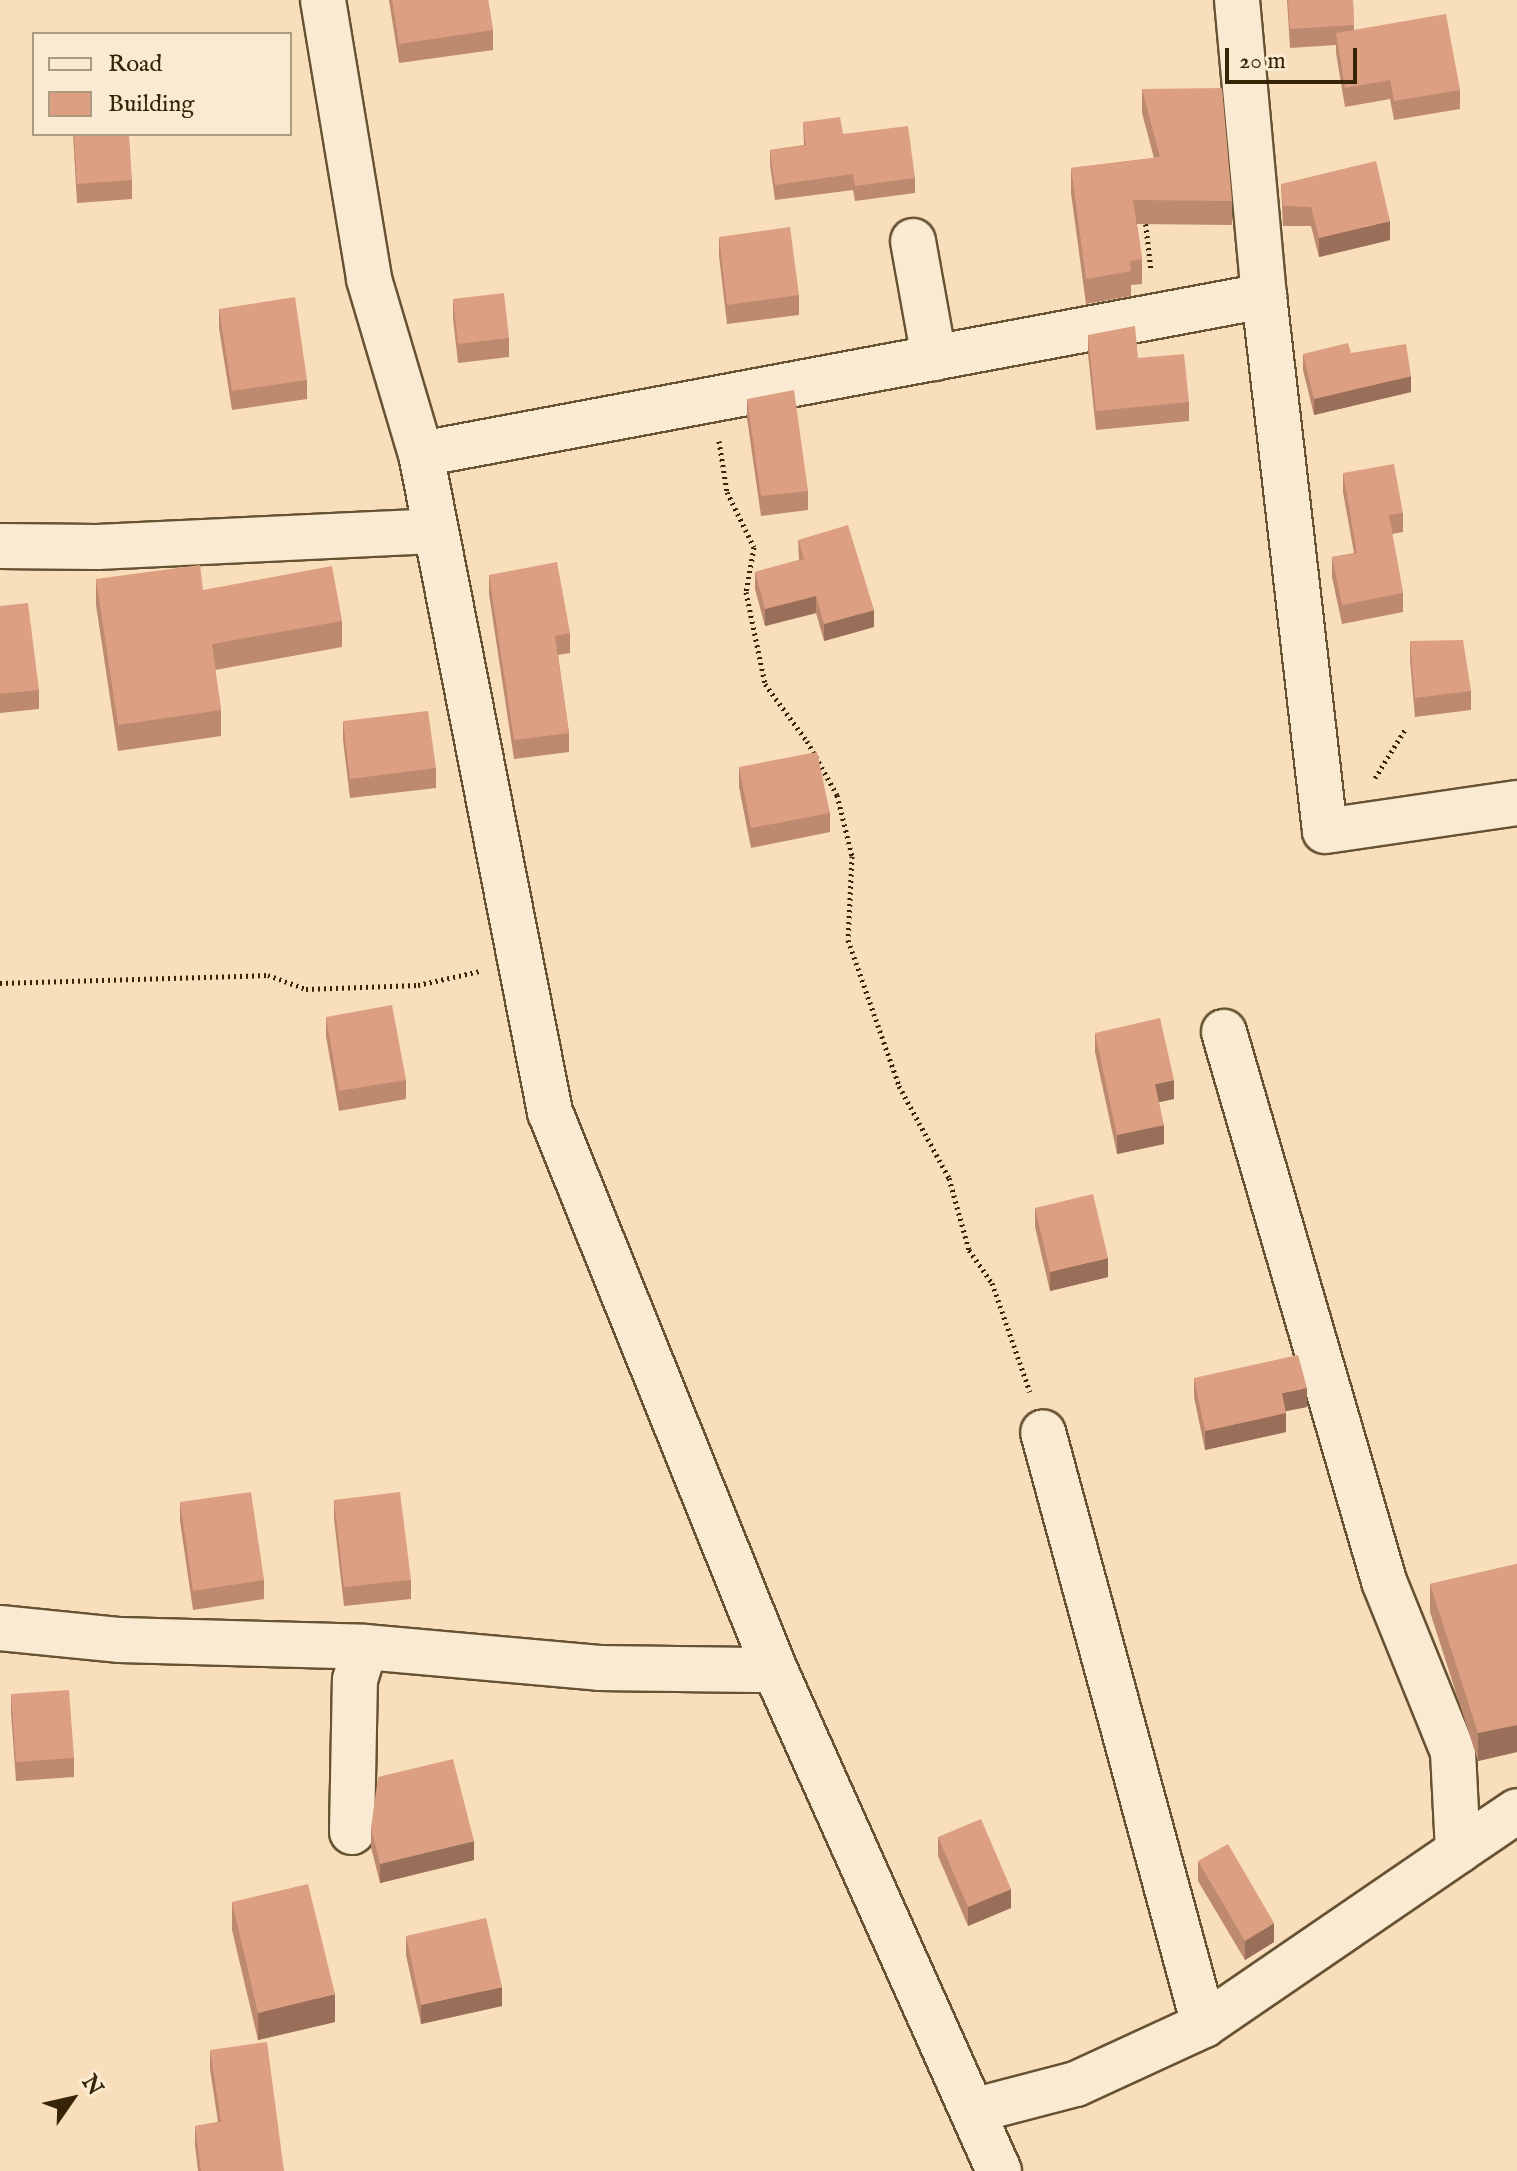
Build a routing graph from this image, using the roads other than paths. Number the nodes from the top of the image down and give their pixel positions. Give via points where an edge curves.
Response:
1 (323, 0) edge
2 (1237, 0) edge
3 (913, 241) dead end
4 (1264, 296) junction
5 (934, 358) junction
6 (421, 454) junction
7 (434, 531) junction
8 (0, 546) edge
9 (1517, 803) edge
10 (1224, 1032) dead end
11 (1043, 1432) road end
12 (0, 1628) edge
13 (365, 1647) junction
14 (775, 1670) junction
15 (1517, 1811) edge
16 (352, 1832) dead end
17 (1458, 1851) junction
18 (1204, 2025) junction
19 (976, 2110) junction
20 (999, 2171) edge

1 - 6 street via 369,279
2 - 4 street
3 - 5 street
4 - 5 street
4 - 9 street via 1325,831
5 - 6 street
6 - 7 street
7 - 8 street via 97,547
7 - 14 street via 550,1112
10 - 17 street via 1384,1581 1453,1752
11 - 18 street
12 - 13 street via 120,1640
13 - 14 street via 599,1668
13 - 16 street via 355,1680
14 - 19 street
15 - 17 street
17 - 18 street
18 - 19 street via 1076,2084
19 - 20 street

